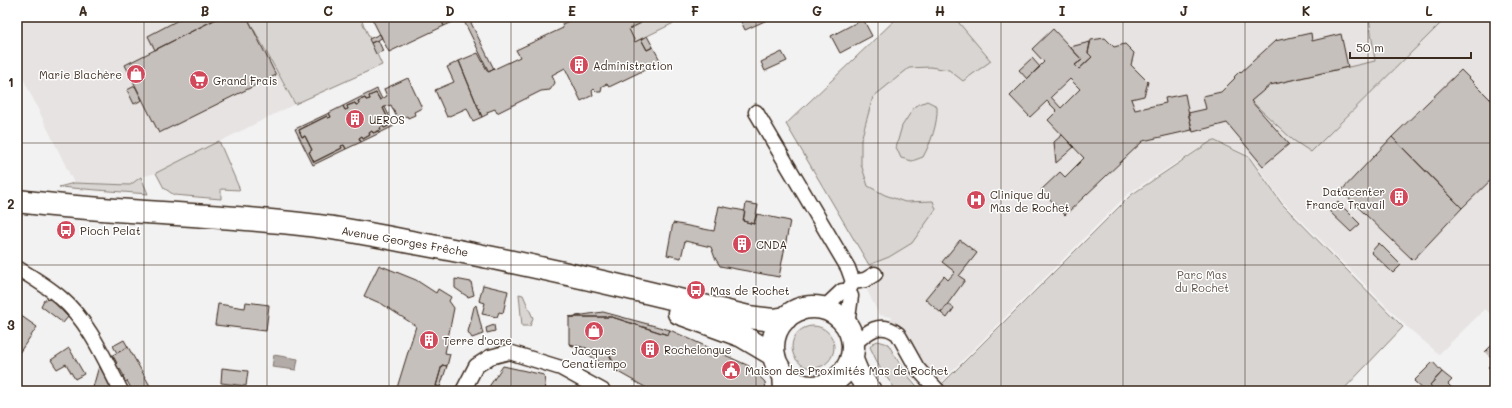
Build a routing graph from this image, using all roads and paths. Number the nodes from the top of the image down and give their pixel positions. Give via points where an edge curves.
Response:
1 (756, 112) dead end
2 (17, 201) edge
3 (17, 212) edge
4 (17, 268) edge
5 (875, 274) dead end
6 (850, 286) junction
7 (824, 308) junction
8 (786, 318) junction
9 (851, 343) junction
10 (778, 372) edge
11 (815, 389) edge
12 (121, 391) edge
13 (463, 391) edge
14 (603, 391) edge
15 (870, 391) edge
16 (938, 391) edge

1 - 6 street via 848,268
2 - 8 main road, Avenue Georges Frêche via 57,206 229,216 327,227 571,274 748,317 773,320
3 - 10 main road, Avenue Georges Frêche via 320,237 569,285 664,307 742,336
4 - 12 street via 52,290 77,314
5 - 6 street
6 - 7 street
6 - 9 street
7 - 8 main road via 804,308
7 - 9 main road via 840,317
8 - 10 main road via 775,334 773,344
9 - 11 main road via 847,370 839,379
9 - 15 main road via 857,372
9 - 16 street via 875,329 893,331 901,339 917,368
10 - 11 main road via 799,385
13 - 14 street via 476,366 490,357 509,352 561,368

